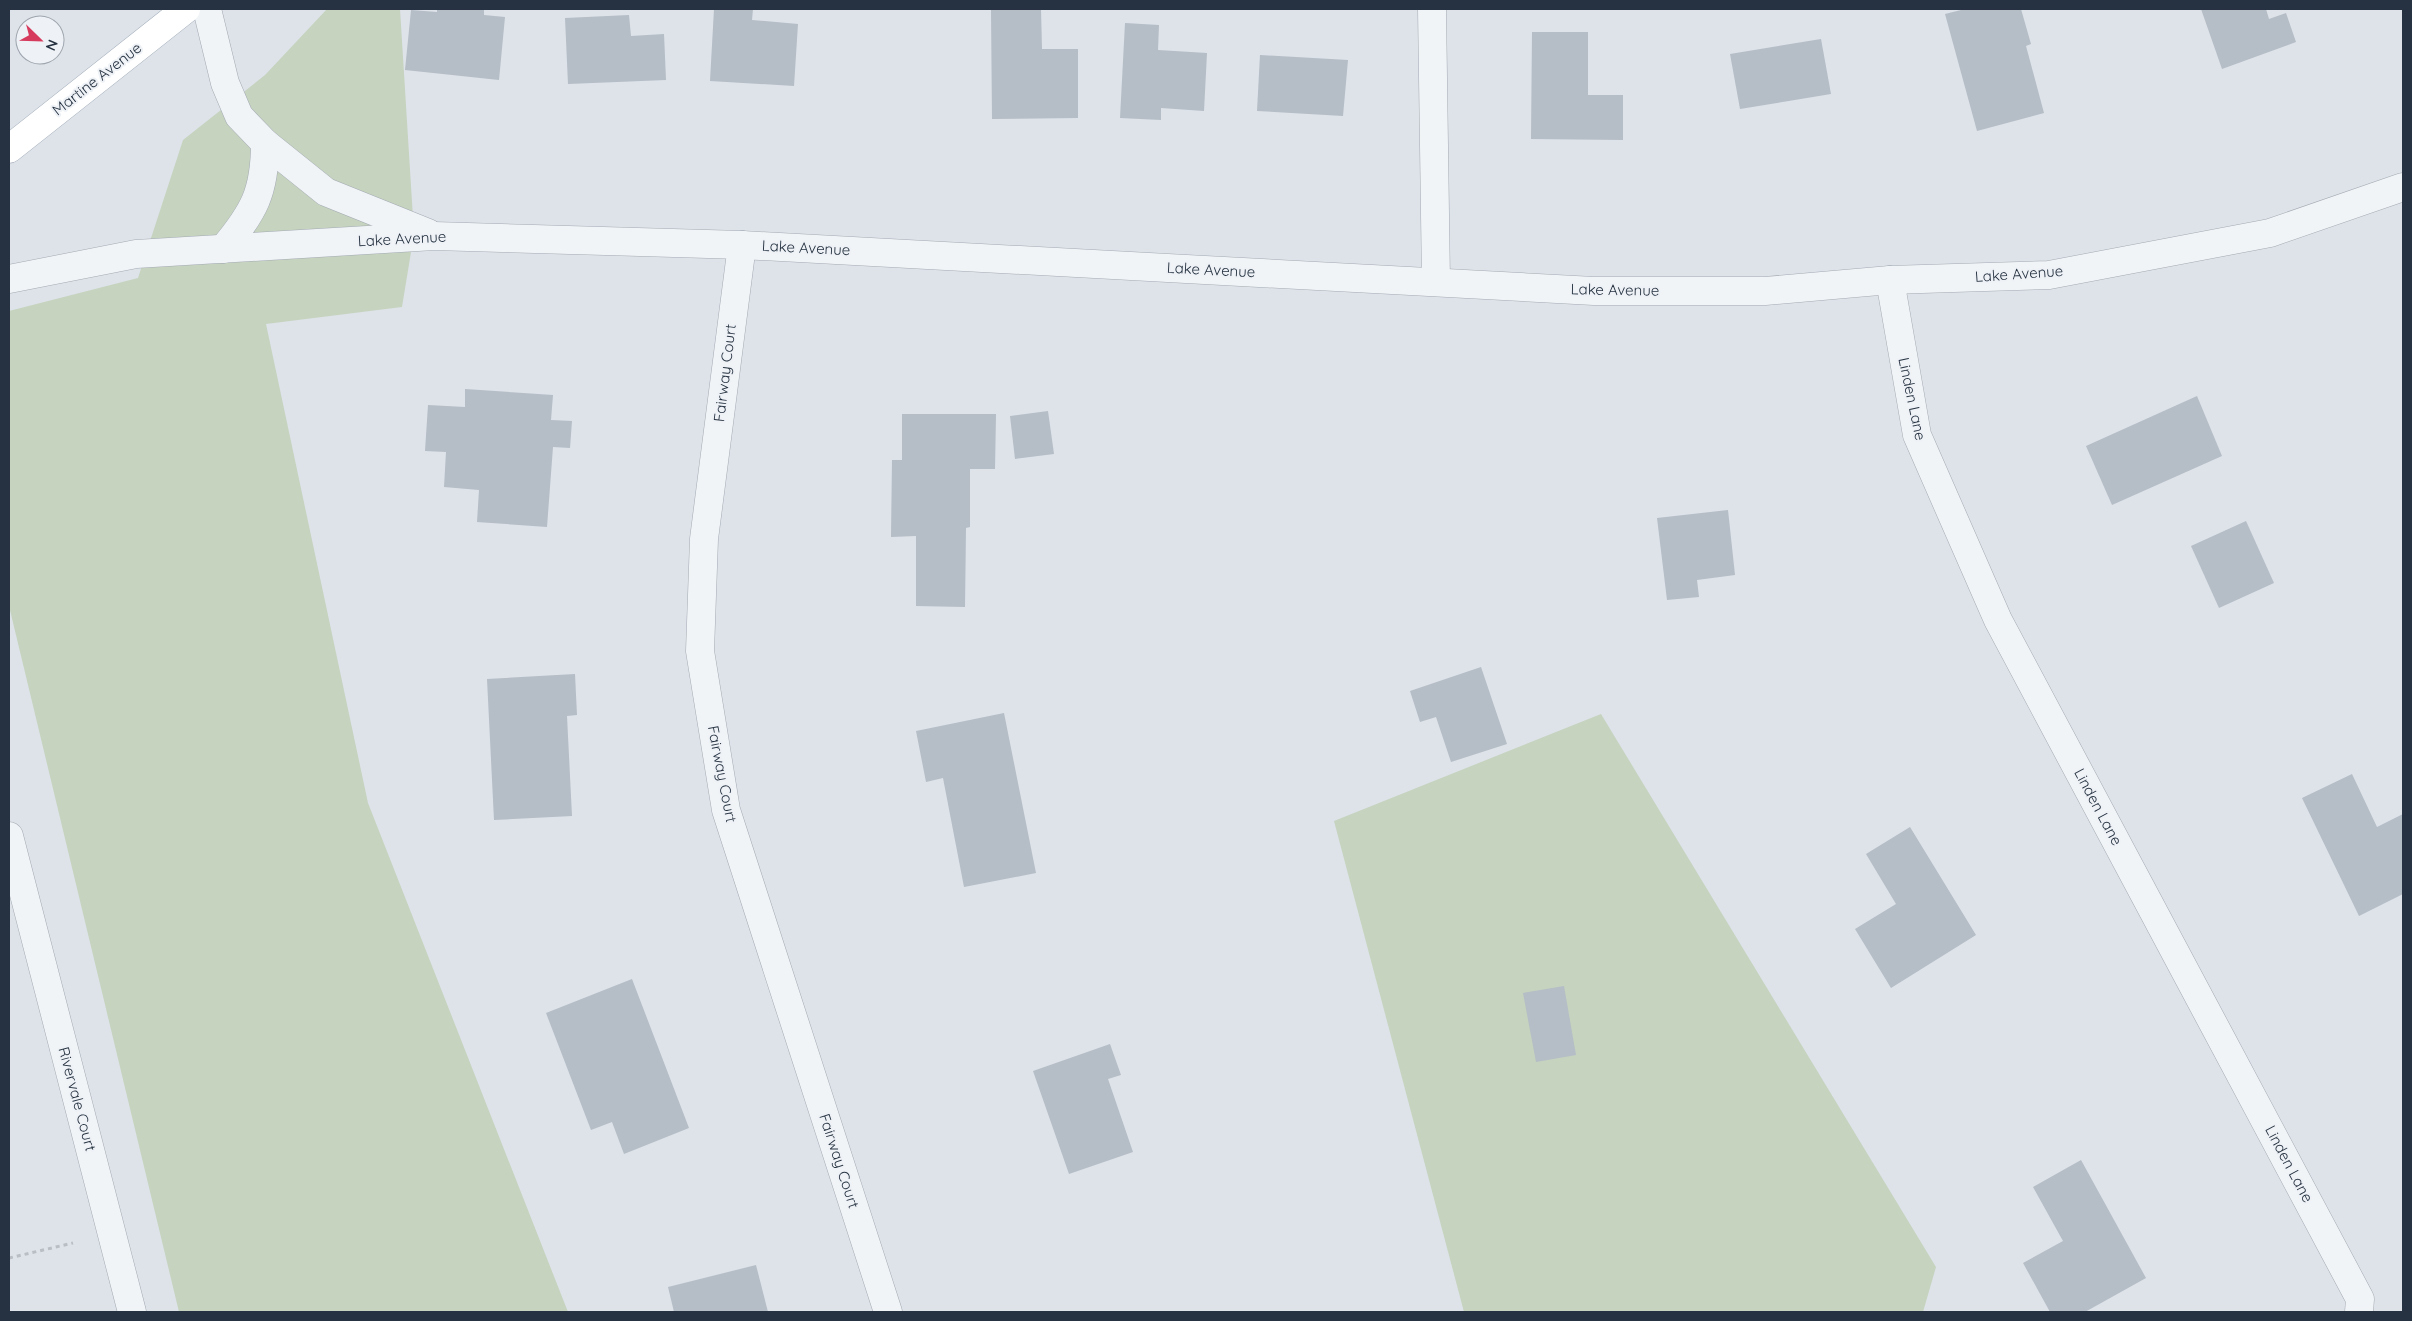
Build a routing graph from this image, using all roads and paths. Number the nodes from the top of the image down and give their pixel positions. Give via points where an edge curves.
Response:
1 (186, 9) edge
2 (207, 9) edge
3 (1432, 9) edge
4 (265, 143) junction
5 (9, 149) edge
6 (2403, 186) edge
7 (434, 236) junction
8 (742, 245) junction
9 (223, 250) junction
10 (9, 279) edge
11 (1890, 280) junction
12 (1436, 282) junction
13 (9, 836) edge
14 (15, 888) edge
15 (73, 1243) dead end
16 (9, 1258) edge
17 (132, 1312) edge
18 (888, 1312) edge
19 (2359, 1312) edge

1 - 5 main road, Martine Avenue
2 - 4 street via 225,84 239,116
3 - 12 street
4 - 7 street via 326,192
4 - 9 street via 265,170 259,194 246,223
6 - 11 street, Lake Avenue via 2270,233 2058,273
7 - 8 street, Lake Avenue
7 - 9 street, Lake Avenue
8 - 12 street, Lake Avenue
8 - 18 street, Fairway Court via 704,539 700,651 726,810
9 - 10 street, Lake Avenue via 136,254
11 - 12 street, Lake Avenue via 1765,291 1594,291
11 - 19 street, Linden Lane via 1917,435 1998,620 2360,1299
13 - 14 street, Rivervale Court
14 - 17 street, Rivervale Court
15 - 16 path

